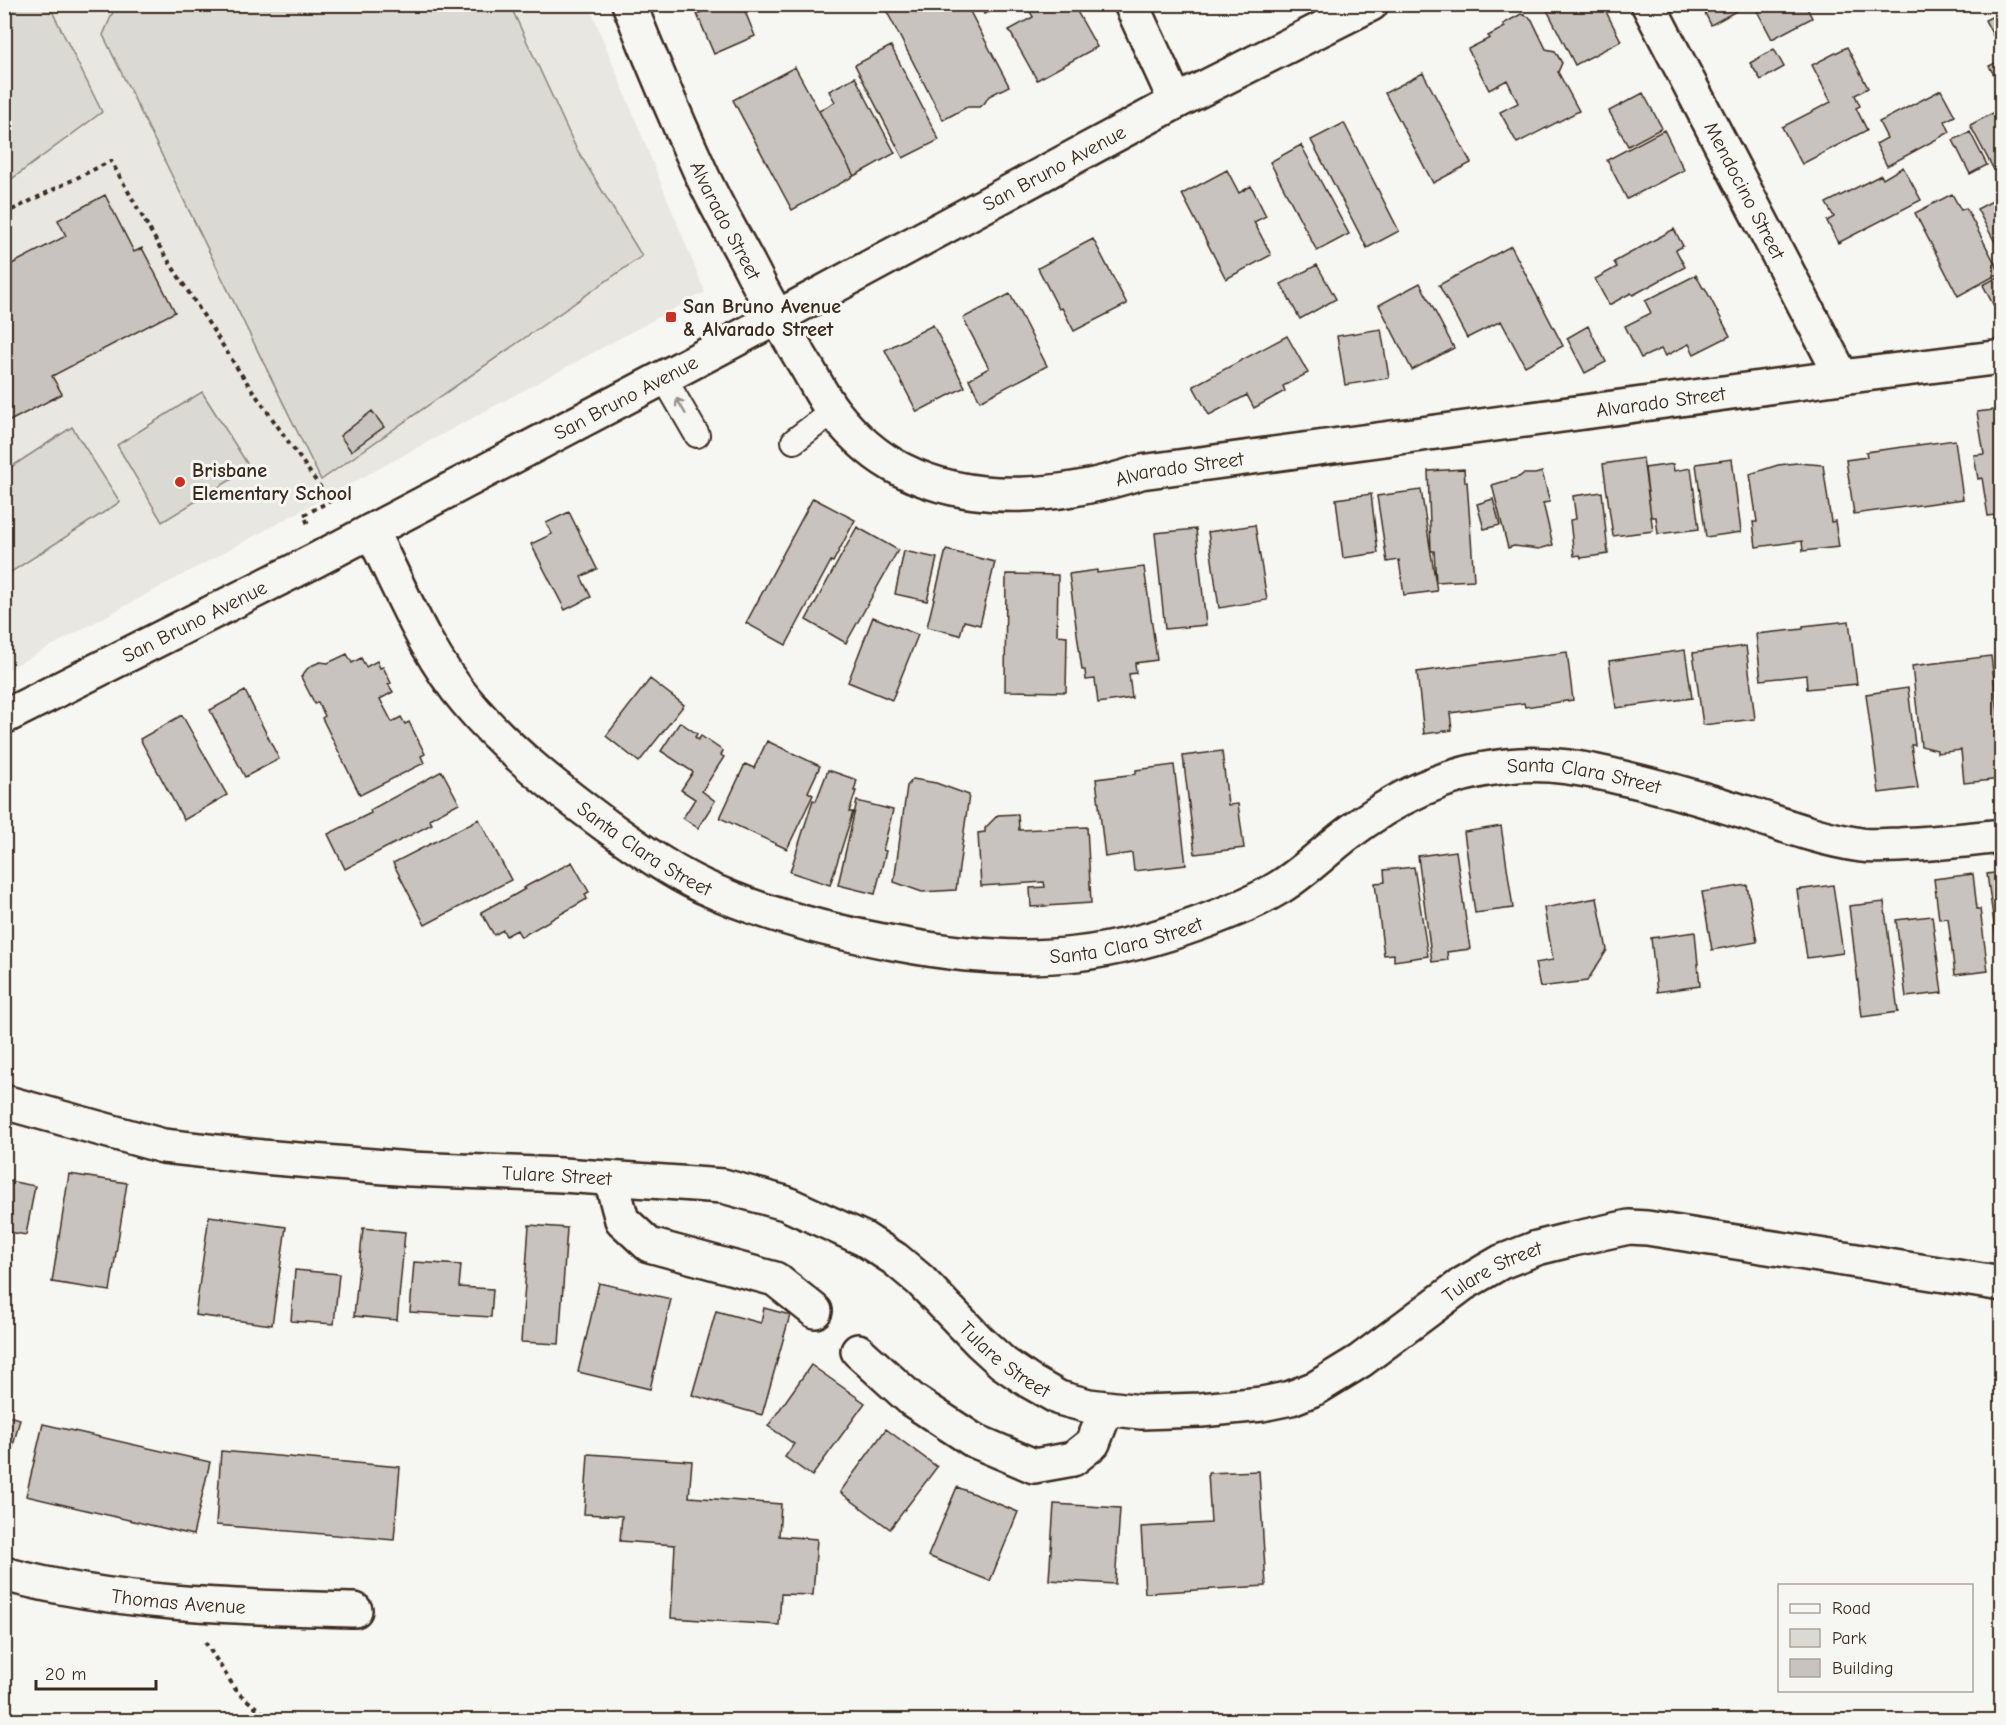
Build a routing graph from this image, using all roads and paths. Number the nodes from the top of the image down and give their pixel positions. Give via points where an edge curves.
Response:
1 (629, 4) edge
2 (1131, 4) edge
3 (1371, 4) edge
4 (1648, 4) edge
5 (1176, 102) junction
6 (4, 214) edge
7 (776, 318) junction
8 (2001, 357) edge
9 (1842, 377) junction
10 (664, 378) junction
11 (833, 411) junction
12 (697, 435) dead end
13 (794, 441) dead end
14 (371, 531) junction
15 (324, 555) junction
16 (4, 717) edge
17 (2001, 836) edge
18 (4, 1102) edge
19 (611, 1179) junction
20 (2001, 1284) edge
21 (815, 1311) dead end
22 (858, 1351) dead end
23 (1106, 1409) junction
24 (4, 1574) edge
25 (175, 1603) junction
26 (355, 1610) dead end
27 (272, 1720) edge

1 - 7 street, Alvarado Street via 701,173
2 - 5 street
3 - 5 street, San Bruno Avenue
4 - 9 street, Mendocino Street
5 - 7 street, San Bruno Avenue
6 - 15 path via 111,161 159,246 241,374 330,501 304,515
7 - 10 street, San Bruno Avenue
7 - 11 street, Alvarado Street
8 - 9 street, Alvarado Street
9 - 11 street, Alvarado Street via 1141,472 1059,491 1012,495 968,492 934,484 901,470 871,450
12 -> 10 lane
10 - 14 street, San Bruno Avenue
11 - 13 lane
14 - 15 street, San Bruno Avenue
14 - 17 street, Santa Clara Street via 447,676 467,702 542,777 642,851 700,885 761,910 876,940 947,953 1008,957 1071,955 1142,942 1253,902 1284,885 1384,807 1412,792 1473,770 1513,765 1591,770 1684,793 1810,834 1866,846
15 - 16 street, San Bruno Avenue
18 - 19 street, Tulare Street via 164,1146 410,1169
19 - 21 street via 622,1220 649,1245 775,1279
19 - 23 street, Tulare Street via 723,1186 785,1203 864,1239 920,1280 1003,1363 1059,1398
20 - 23 street, Tulare Street via 1629,1227 1537,1248 1501,1262 1463,1284 1360,1361 1316,1388 1291,1398 1201,1410
22 - 23 street via 912,1400 973,1440 1034,1466 1073,1459 1093,1443
24 - 25 street, Thomas Avenue
25 - 26 street, Thomas Avenue
25 - 27 path via 238,1693

